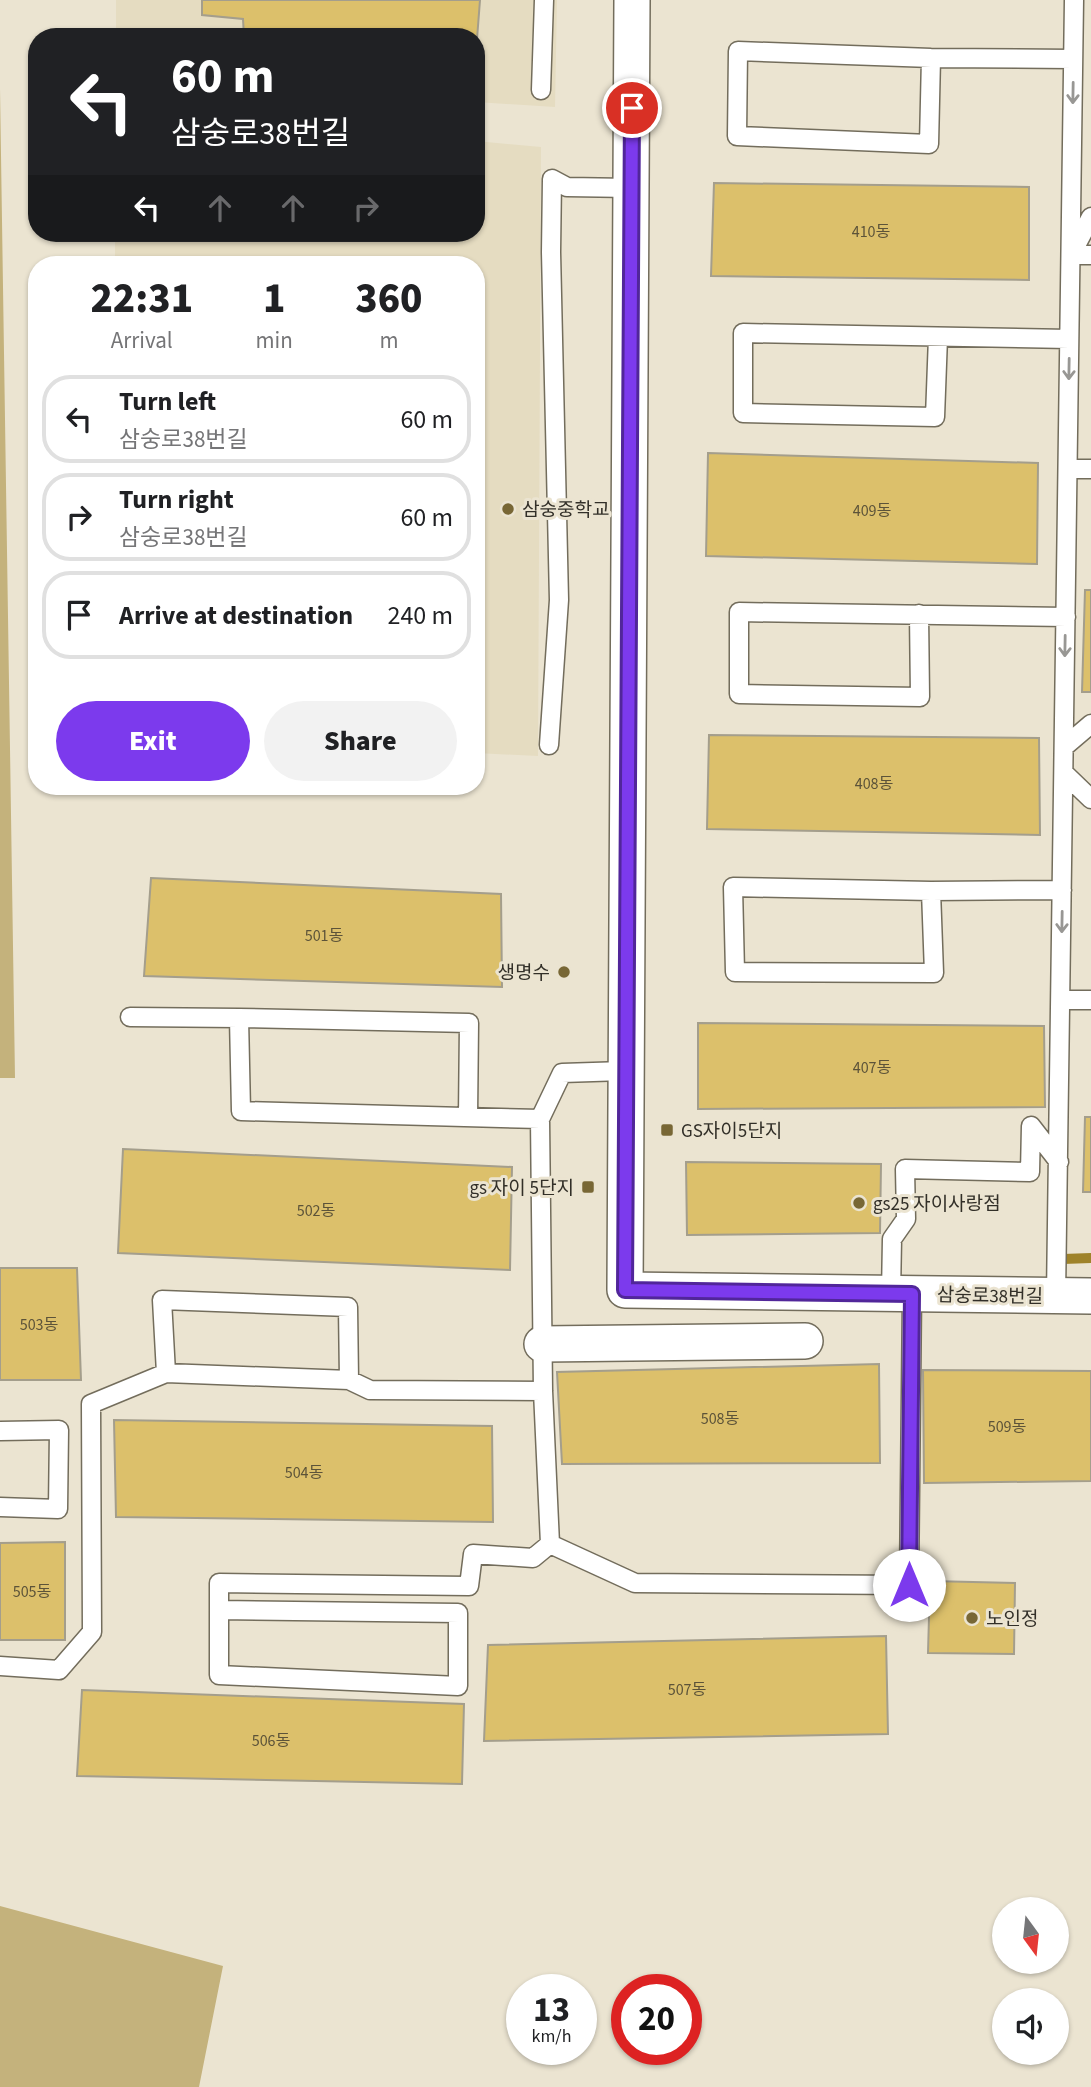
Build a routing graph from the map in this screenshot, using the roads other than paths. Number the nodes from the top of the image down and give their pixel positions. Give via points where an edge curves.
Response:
1 (544, 0) edge
2 (632, 0) edge
3 (1074, 0) edge
4 (931, 58) junction
5 (1073, 59) junction
6 (541, 90) dead end
7 (631, 188) junction
8 (1091, 217) edge
9 (1070, 255) junction
10 (1091, 255) edge
11 (938, 337) junction
12 (1069, 339) junction
13 (1068, 469) junction
14 (1091, 469) edge
15 (919, 614) junction
16 (1066, 617) junction
17 (1091, 724) edge
18 (549, 745) dead end
19 (1064, 747) junction
20 (1064, 773) junction
21 (1091, 799) edge
22 (1062, 890) junction
23 (931, 891) junction
24 (1061, 1000) junction
25 (1091, 1000) edge
26 (130, 1017) dead end
27 (239, 1018) junction
28 (624, 1071) junction
29 (468, 1116) junction
30 (540, 1119) junction
31 (1059, 1162) junction
32 (902, 1294) junction
33 (1056, 1296) junction
34 (1091, 1296) edge
35 (805, 1341) dead end
36 (542, 1344) junction
37 (166, 1373) junction
38 (349, 1380) junction
39 (543, 1391) junction
40 (0, 1431) edge
41 (0, 1507) edge
42 (550, 1544) junction
43 (219, 1610) junction
44 (0, 1666) edge

1 - 6 lane
2 - 7 street, 삼숭로38번길
3 - 5 lane
4 - 4 lane via 738,51 737,136 929,144
4 - 5 lane
5 -> 9 lane
7 - 18 lane via 567,187 552,179 559,600
7 - 28 street, 삼숭로38번길
8 - 9 lane
9 - 10 lane
9 - 12 lane
11 - 11 lane via 743,333 743,413 935,416
11 - 12 lane
12 -> 13 lane
13 - 14 lane
13 - 16 lane
15 - 15 lane via 739,612 739,694 920,697
15 - 16 lane
16 -> 19 lane
17 - 19 lane
19 - 20 lane
20 - 21 lane
20 - 22 lane
22 - 23 lane
22 -> 24 lane
23 - 23 lane via 934,973 735,972 733,887
24 - 25 lane
24 - 31 lane
26 - 27 lane
27 - 29 lane via 240,1111
27 - 29 lane via 469,1023
28 - 30 lane via 562,1073
28 - 32 street, 삼숭로38번길 via 625,1290
29 - 30 lane
30 - 36 lane
31 - 32 lane via 1031,1126 1030,1172 905,1168 906,1219 892,1239
31 - 33 lane
32 - 33 street, 삼숭로38번길
32 - 42 lane via 909,1585 635,1583
33 - 34 street, 삼숭로38번길
35 - 36 street
36 - 39 lane
37 - 38 lane
37 - 38 lane via 162,1300 348,1307
37 - 44 lane via 91,1404 92,1632 59,1670
38 - 39 lane via 370,1390
39 - 42 lane
40 - 41 lane via 59,1430 58,1509
42 - 43 lane via 533,1558 473,1554 469,1586 219,1583
43 - 43 lane via 219,1675 458,1686 458,1613

